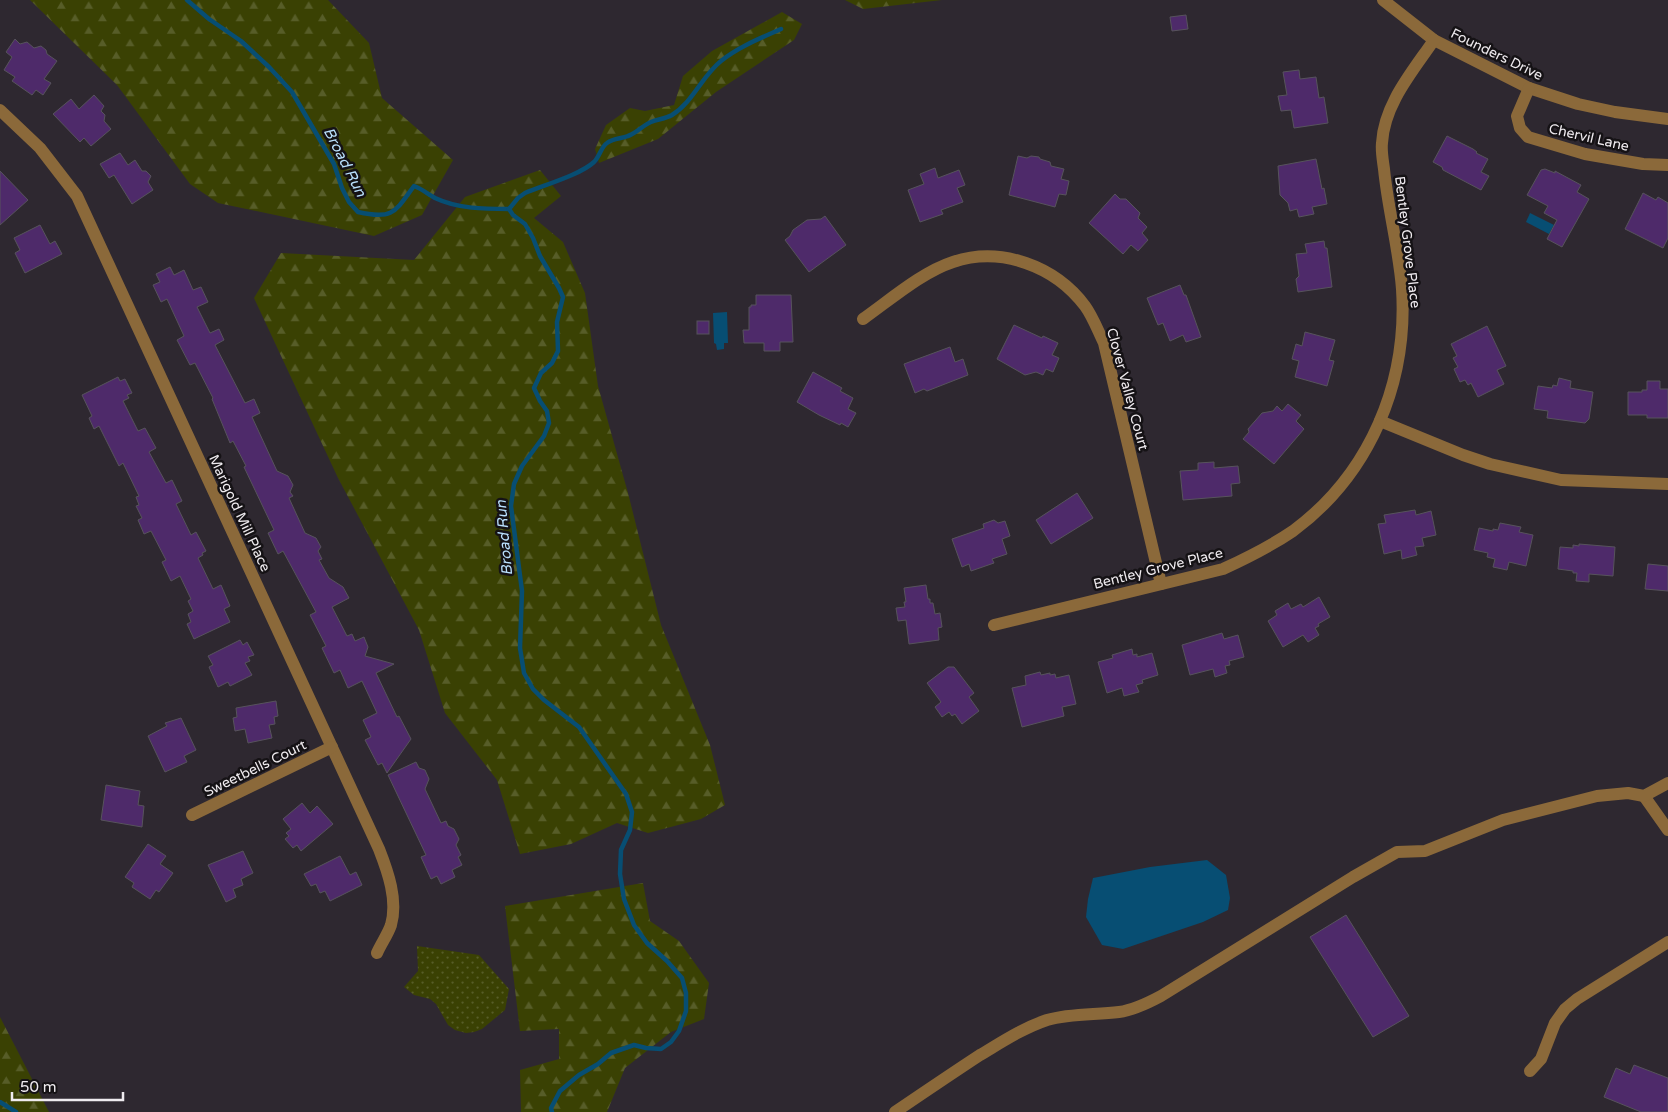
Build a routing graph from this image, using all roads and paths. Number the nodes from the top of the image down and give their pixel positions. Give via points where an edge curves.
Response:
1 (1384, 0) edge
2 (1434, 40) junction
3 (1529, 88) junction
4 (0, 110) edge
5 (1668, 119) edge
6 (1668, 165) edge
7 (863, 319) dead end
8 (1380, 421) junction
9 (1668, 484) edge
10 (1161, 584) junction
11 (994, 625) dead end
12 (332, 747) junction
13 (1668, 783) edge
14 (1644, 796) junction
15 (192, 815) dead end
16 (1668, 830) edge
17 (1668, 942) edge
18 (377, 953) dead end
19 (1530, 1071) dead end
20 (895, 1112) edge

1 - 2 street, Founders Drive
2 - 3 street, Founders Drive
2 - 8 street, Bentley Grove Place via 1402,86 1389,112 1382,143 1403,313 1391,392
3 - 5 street, Founders Drive via 1578,104
3 - 6 street, Chervil Lane via 1517,116 1520,128 1528,137 1585,154
4 - 12 street, Marigold Mill Place via 40,148 77,196
7 - 10 street, Clover Valley Court via 930,273 953,262 982,256 1012,258 1036,266 1071,291 1085,306 1104,343
8 - 9 street via 1455,453 1560,480
8 - 10 street, Bentley Grove Place via 1370,445 1351,472 1292,531 1223,569
10 - 11 street, Bentley Grove Place
12 - 15 street, Sweetbells Court
12 - 18 street, Marigold Mill Place via 390,878 391,925
13 - 14 street
14 - 16 street
14 - 20 street via 1628,793 1597,796 1503,820 1425,852 1397,852 1162,996 1119,1012 1065,1016 1035,1025 947,1076
17 - 19 street via 1565,1009 1555,1023 1541,1059

